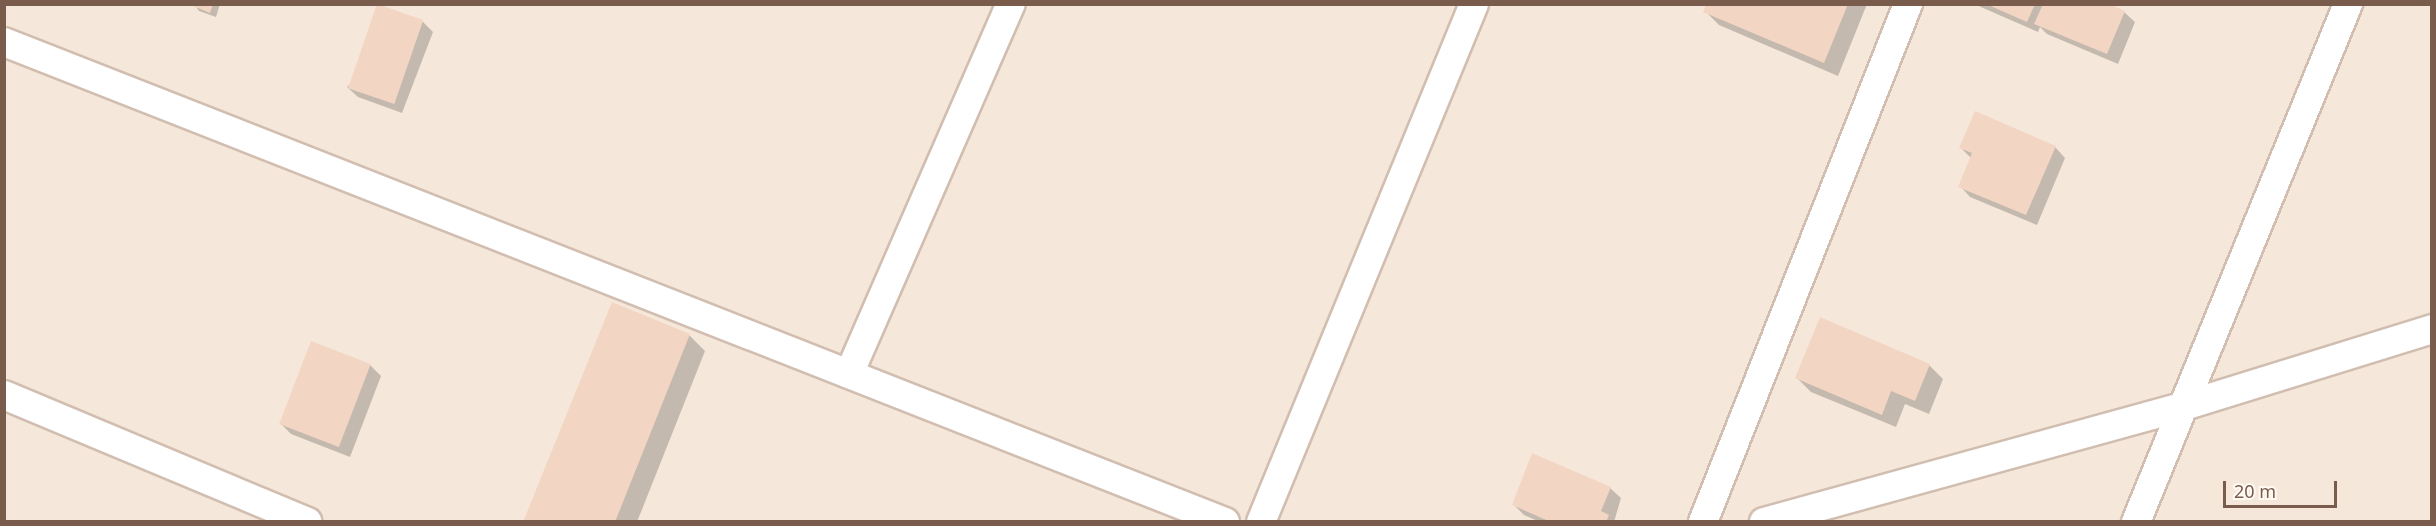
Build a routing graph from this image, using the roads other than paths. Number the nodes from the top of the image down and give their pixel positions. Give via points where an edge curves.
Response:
1 (1011, 4) edge
2 (1474, 4) edge
3 (1908, 4) edge
4 (2348, 4) edge
5 (4, 42) edge
6 (2432, 329) edge
7 (849, 374) junction
8 (4, 395) edge
9 (2184, 406) junction
10 (308, 522) edge
11 (1226, 522) edge
12 (1261, 522) edge
13 (1703, 522) edge
14 (1764, 522) edge
15 (2136, 522) edge

1 - 7 street
2 - 12 street
3 - 13 street
4 - 9 street
5 - 7 street
6 - 9 street
7 - 11 street
8 - 10 street
9 - 14 street
9 - 15 street

